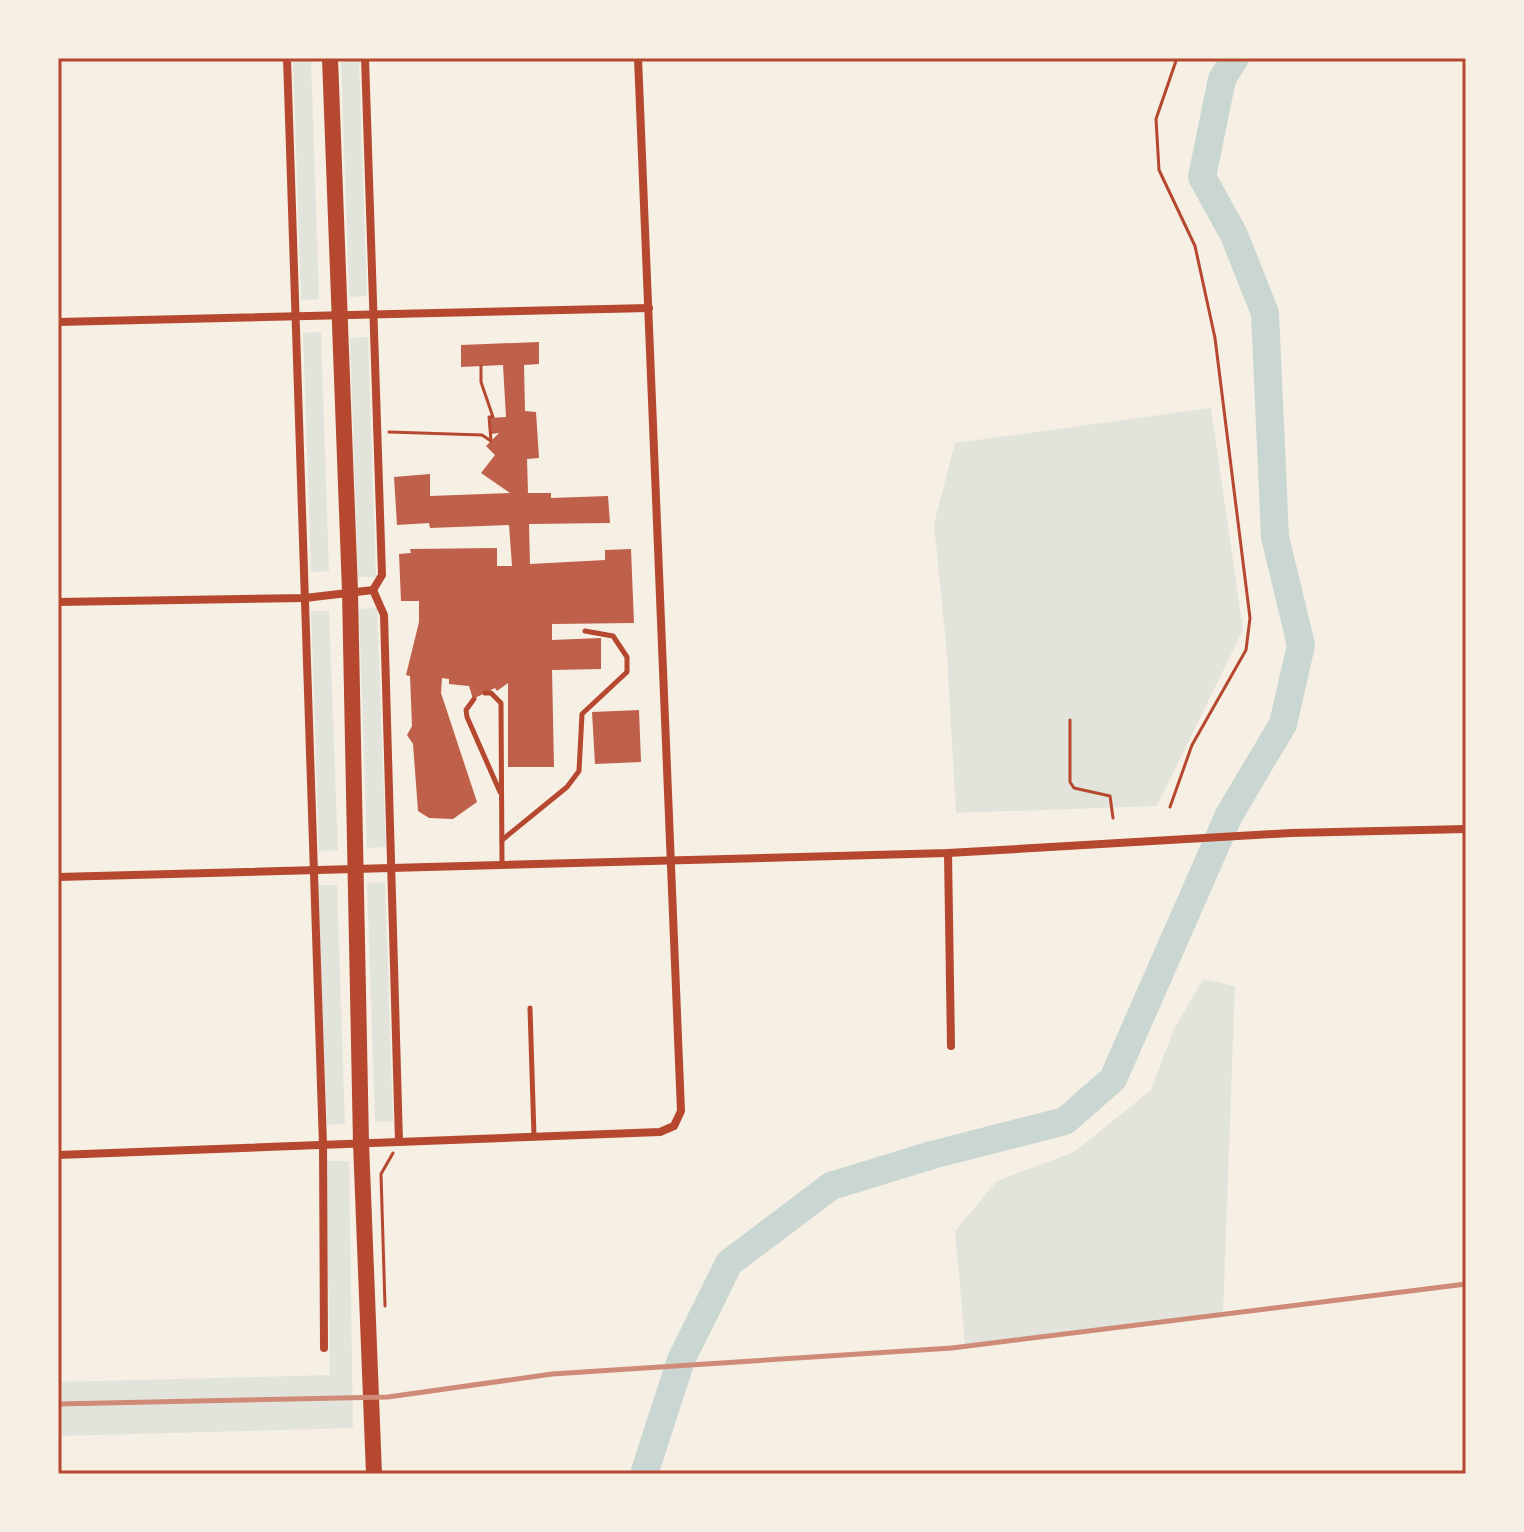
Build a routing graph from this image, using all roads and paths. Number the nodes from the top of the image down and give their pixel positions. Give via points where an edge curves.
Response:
1 (287, 58) edge
2 (330, 58) edge
3 (365, 58) edge
4 (638, 58) edge
5 (1177, 58) edge
6 (649, 308) junction
7 (375, 313) junction
8 (338, 314) junction
9 (294, 317) junction
10 (58, 322) edge
11 (481, 366) dead end
12 (378, 431) junction
13 (373, 590) junction
14 (350, 591) junction
15 (305, 598) junction
16 (58, 602) edge
17 (585, 631) dead end
18 (485, 693) dead end
19 (474, 699) dead end
20 (1070, 720) dead end
21 (502, 796) junction
22 (1170, 807) dead end
23 (1113, 818) dead end
24 (1466, 829) edge
25 (502, 840) junction
26 (948, 853) junction
27 (668, 860) junction
28 (502, 863) junction
29 (389, 865) junction
30 (312, 869) junction
31 (355, 869) junction
32 (58, 877) edge
33 (530, 1008) dead end
34 (951, 1046) dead end
35 (534, 1136) junction
36 (399, 1142) junction
37 (361, 1143) junction
38 (323, 1145) junction
39 (58, 1155) edge
40 (385, 1312) dead end
41 (324, 1348) dead end
42 (374, 1474) edge

1 - 9 street
2 - 8 highway
3 - 7 street
4 - 6 street
5 - 22 path via 1156,119 1159,170 1195,246 1215,338 1250,618 1246,650 1192,745
6 - 7 street
6 - 27 street
7 - 8 street
7 - 12 street
8 - 9 street
8 - 14 highway
9 - 10 street
9 - 15 street
11 - 12 path via 493,417 491,441 482,435
12 - 13 street via 382,575
13 - 14 street
13 - 29 street via 384,615
14 - 15 street
14 - 31 highway
15 - 16 street
15 - 30 street
17 - 25 lane via 613,636 627,657 627,672 582,714 579,771
18 - 21 lane via 501,703
19 - 21 lane via 467,717
20 - 23 path via 1070,782 1074,788 1110,796
21 - 25 lane
24 - 26 street via 1291,833
25 - 28 lane
26 - 27 street
26 - 34 street
27 - 28 street
27 - 35 street via 681,1111 674,1126 660,1132
28 - 29 street
29 - 31 street
29 - 36 street
30 - 31 street
30 - 32 street
30 - 38 street
31 - 37 highway
33 - 35 lane
35 - 36 street
36 - 37 street
36 - 40 path via 381,1174
37 - 38 street
37 - 42 highway
38 - 39 street
38 - 41 street

